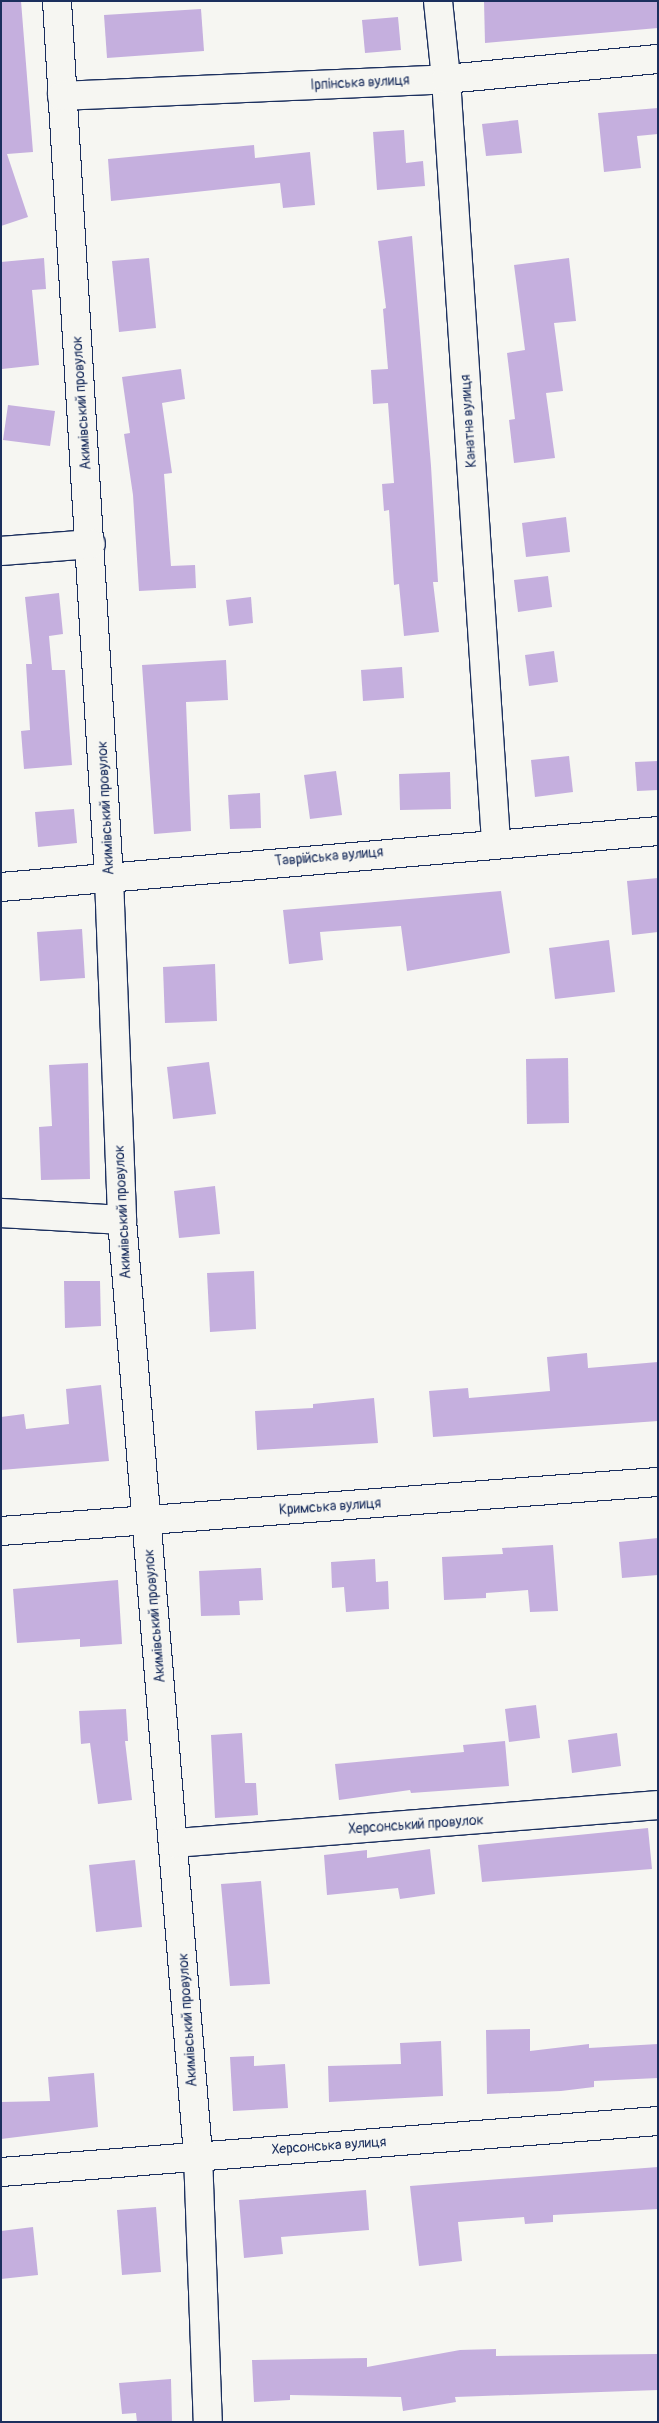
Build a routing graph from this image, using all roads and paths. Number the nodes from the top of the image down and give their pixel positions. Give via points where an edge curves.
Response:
1 (58, 1) edge
2 (438, 1) edge
3 (658, 59) edge
4 (446, 79) junction
5 (62, 96) junction
6 (91, 544) junction
7 (1, 551) edge
8 (658, 830) edge
9 (496, 842) junction
10 (110, 878) junction
11 (1, 887) edge
12 (1, 1212) edge
13 (122, 1220) junction
14 (658, 1482) edge
15 (147, 1521) junction
16 (1, 1531) edge
17 (658, 1805) edge
18 (175, 1843) junction
19 (658, 2121) edge
20 (198, 2156) junction
21 (1, 2172) edge
22 (208, 2422) edge

1 - 5 street, Акимівський провулок
2 - 4 street, Канатна вулиця
3 - 4 street, Ірпінська вулиця
4 - 5 street, Ірпінська вулиця
4 - 9 street, Канатна вулиця
5 - 6 street, Акимівський провулок
6 - 7 street
6 - 10 street, Акимівський провулок
8 - 9 street, Таврійська вулиця
9 - 10 street, Таврійська вулиця
10 - 11 street, Таврійська вулиця
10 - 13 street, Акимівський провулок
12 - 13 street
13 - 15 street, Акимівський провулок
14 - 15 street, Кримська вулиця
15 - 16 street, Кримська вулиця
15 - 18 street, Акимівський провулок
17 - 18 street, Херсонський провулок
18 - 20 street, Акимівський провулок
19 - 20 street, Херсонська вулиця
20 - 21 street, Херсонська вулиця
20 - 22 street, Акимівський провулок

